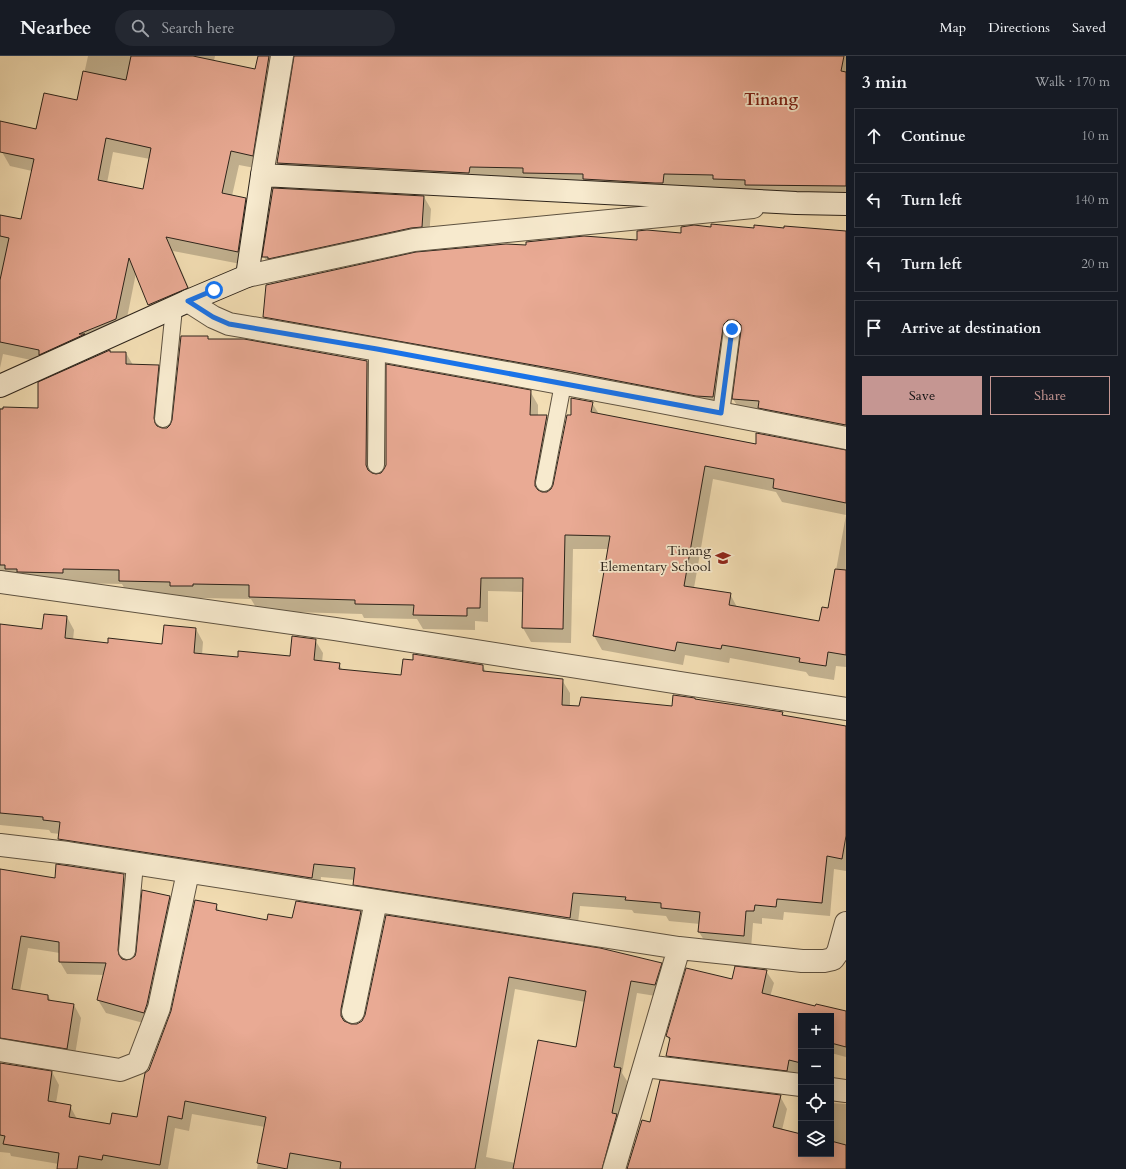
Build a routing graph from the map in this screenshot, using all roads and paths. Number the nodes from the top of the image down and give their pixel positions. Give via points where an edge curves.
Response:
1 (282, 56) edge
2 (262, 175) junction
3 (796, 203) junction
4 (846, 204) edge
5 (247, 276) junction
6 (181, 304) junction
7 (732, 329) dead end
8 (377, 349) junction
9 (563, 384) junction
10 (0, 386) edge
11 (721, 413) junction
12 (163, 419) dead end
13 (846, 438) edge
14 (376, 465) dead end
15 (544, 483) dead end
16 (0, 582) edge
17 (846, 709) edge
18 (0, 845) edge
19 (135, 864) junction
20 (188, 872) junction
21 (376, 901) junction
22 (846, 923) edge
23 (679, 948) junction
24 (127, 952) dead end
25 (842, 956) edge
26 (353, 1012) dead end
27 (0, 1050) edge
28 (645, 1066) junction
29 (798, 1085) edge
30 (834, 1089) edge
31 (846, 1091) edge
32 (614, 1169) edge

1 - 2 street
2 - 3 street
2 - 5 street
3 - 4 street
3 - 5 street via 414,240
5 - 6 street
6 - 8 street via 229,324
6 - 10 street
6 - 12 lane
7 - 11 lane
8 - 9 street
8 - 14 lane
9 - 11 street
9 - 15 lane
11 - 13 street
16 - 17 street via 335,629
18 - 19 street
19 - 20 street
19 - 24 lane
20 - 21 street
20 - 27 street via 159,1008 138,1063 120,1070
21 - 23 street
21 - 26 street
22 - 25 street
23 - 25 street via 802,961 824,961
23 - 28 street
28 - 29 street
28 - 32 street
30 - 31 street

